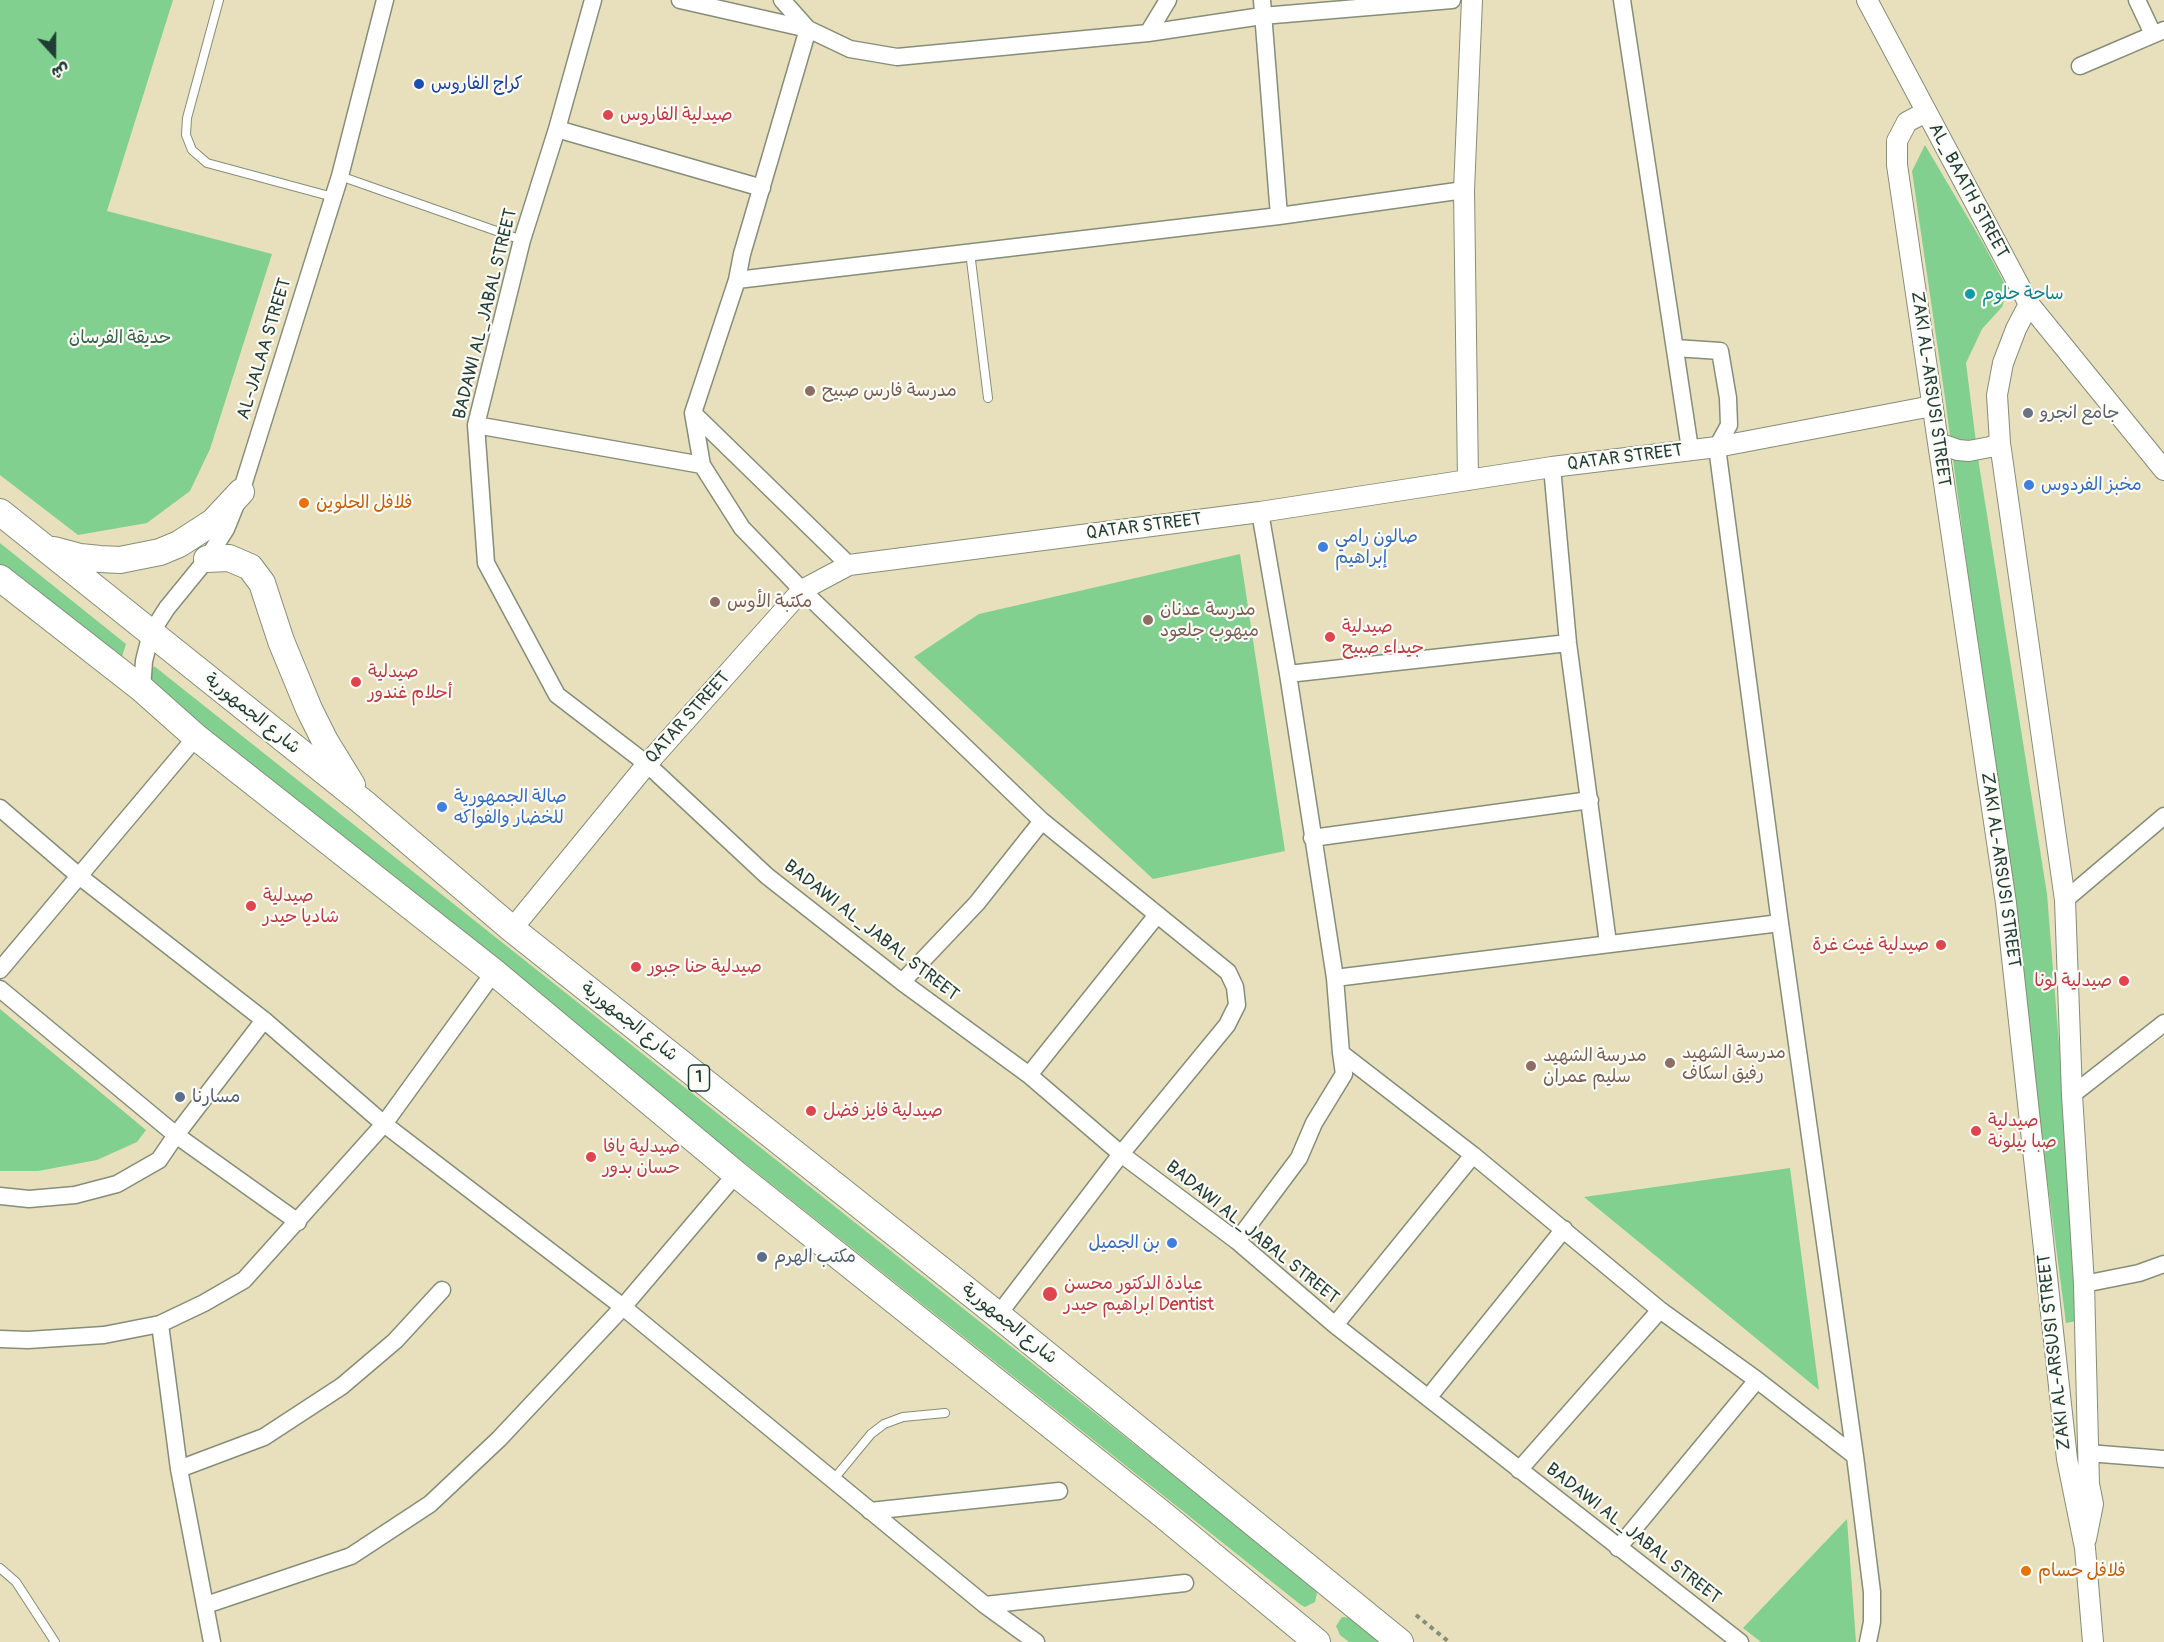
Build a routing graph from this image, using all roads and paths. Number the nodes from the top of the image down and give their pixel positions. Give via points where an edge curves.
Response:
1 (219, 0) edge
2 (385, 0) edge
3 (593, 0) edge
4 (680, 0) edge
5 (782, 0) edge
6 (1168, 0) edge
7 (1452, 0) edge
8 (1472, 0) edge
9 (1622, 0) edge
10 (1867, 0) edge
11 (2137, 0) edge
12 (1262, 8) edge
13 (808, 29) junction
14 (2158, 32) edge
15 (1148, 33) junction
16 (2079, 66) dead end
17 (1926, 112) junction
18 (556, 129) junction
19 (340, 176) junction
20 (762, 188) junction
21 (1464, 189) junction
22 (333, 197) junction
23 (1279, 216) junction
24 (522, 240) junction
25 (970, 252) junction
26 (737, 280) junction
27 (2029, 304) junction
28 (1675, 348) junction
29 (988, 398) dead end
30 (1932, 406) junction
31 (693, 413) junction
32 (476, 425) junction
33 (2000, 442) junction
34 (1938, 443) junction
35 (1717, 447) junction
36 (1690, 449) junction
37 (702, 465) junction
38 (1552, 467) junction
39 (2164, 470) edge
40 (1468, 480) junction
41 (241, 492) junction
42 (0, 512) edge
43 (1260, 512) junction
44 (41, 544) junction
45 (207, 559) junction
46 (849, 565) junction
47 (0, 578) edge
48 (802, 590) junction
49 (151, 633) junction
50 (1568, 643) junction
51 (1288, 674) junction
52 (142, 690) junction
53 (196, 737) junction
54 (646, 764) junction
55 (1590, 800) junction
56 (364, 803) junction
57 (0, 808) edge
58 (2164, 816) edge
59 (1042, 821) junction
60 (1312, 838) junction
61 (79, 876) junction
62 (2065, 900) junction
63 (1157, 915) junction
64 (1780, 922) junction
65 (512, 929) junction
66 (1608, 943) junction
67 (0, 970) edge
68 (494, 972) junction
69 (1335, 978) junction
70 (902, 982) junction
71 (0, 989) edge
72 (264, 1020) junction
73 (2164, 1023) edge
74 (1341, 1053) junction
75 (1029, 1075) junction
76 (2072, 1095) junction
77 (384, 1124) junction
78 (176, 1135) junction
79 (1121, 1154) junction
80 (1473, 1155) junction
81 (736, 1174) junction
82 (0, 1196) edge
83 (298, 1222) junction
84 (1564, 1229) junction
85 (1237, 1241) junction
86 (2164, 1264) edge
87 (2139, 1273) junction
88 (2164, 1275) edge
89 (2084, 1284) junction
90 (442, 1290) dead end
91 (622, 1307) junction
92 (1660, 1310) junction
93 (998, 1315) junction
94 (160, 1324) junction
95 (1335, 1325) junction
96 (0, 1339) edge
97 (1757, 1380) junction
98 (1428, 1398) junction
99 (945, 1413) dead end
100 (2088, 1453) junction
101 (1855, 1456) junction
102 (2164, 1459) edge
103 (179, 1469) junction
104 (1519, 1470) junction
105 (833, 1480) junction
106 (1059, 1491) dead end
107 (870, 1511) junction
108 (1618, 1548) junction
109 (2085, 1548) junction
110 (0, 1568) edge
111 (1185, 1583) dead end
112 (206, 1605) junction
113 (985, 1605) junction
114 (1416, 1615) dead end
115 (55, 1642) edge
116 (212, 1642) edge
117 (1036, 1642) edge
118 (1317, 1642) edge
119 (1400, 1642) edge
120 (1449, 1642) edge
121 (1740, 1642) edge
122 (1868, 1642) edge
123 (2093, 1642) edge

1 - 22 lane via 187,118 186,135 192,150 207,164
2 - 19 street, AL-JALAA STREET
3 - 18 street, BADAWI AL_JABAL STREET
4 - 13 street
5 - 13 street
6 - 15 street
7 - 12 street
8 - 21 street
9 - 28 street
10 - 17 street, AL_BAATH STREET
11 - 14 street
12 - 15 street
12 - 23 street
13 - 15 street via 850,50 897,57
13 - 20 street
14 - 16 street
17 - 27 street, AL_BAATH STREET
17 - 30 street, ZAKI AL-ARSUSI STREET via 1907,122 1897,141 1897,165
18 - 20 street
18 - 24 street, BADAWI AL_JABAL STREET
19 - 22 street, AL-JALAA STREET
19 - 24 lane
20 - 26 street
21 - 23 street
21 - 40 street
22 - 41 street, AL-JALAA STREET
23 - 25 street
24 - 32 street, BADAWI AL_JABAL STREET
25 - 26 street
25 - 29 lane
26 - 31 street
27 - 33 street via 2003,363 1997,395
27 - 39 street, AL_BAATH STREET
28 - 35 street via 1720,351 1729,425
28 - 36 street
30 - 34 street, ZAKI AL-ARSUSI STREET
30 - 35 street, QATAR STREET
31 - 37 street
31 - 46 street
32 - 37 street
32 - 54 street, BADAWI AL_JABAL STREET via 486,563 557,694
33 - 34 street via 1969,451
33 - 62 street
34 - 109 street, ZAKI AL-ARSUSI STREET via 2006,903 2067,1459
35 - 36 street, QATAR STREET
35 - 64 street
36 - 38 street, QATAR STREET
37 - 48 street via 742,528
38 - 40 street, QATAR STREET
38 - 50 street
40 - 43 street, QATAR STREET
41 - 44 main road via 205,528 160,552 120,560 100,559
41 - 45 street, AL-JALAA STREET via 226,529
42 - 44 main road, شارع الجمهورية / 1
43 - 46 street, QATAR STREET
43 - 51 street
44 - 49 main road, شارع الجمهورية / 1
45 - 49 street, AL-JALAA STREET via 166,608
45 - 56 main road via 229,558 250,567 262,583 309,709
46 - 48 street, QATAR STREET
47 - 52 main road
48 - 54 street, QATAR STREET
48 - 59 street
49 - 52 street, AL-JALAA STREET
49 - 56 main road, شارع الجمهورية / 1
50 - 51 street
50 - 55 street
51 - 60 street
52 - 53 main road
53 - 61 street
53 - 68 main road
54 - 65 street, QATAR STREET
54 - 70 street, BADAWI AL_JABAL STREET via 767,876
55 - 60 street
55 - 66 street
56 - 65 main road, شارع الجمهورية / 1
57 - 61 street
58 - 62 street
59 - 63 street
59 - 70 street via 977,903
60 - 69 street
61 - 67 street
61 - 72 street
62 - 76 street
63 - 75 street
63 - 79 street via 1228,972 1237,1005 1227,1025
64 - 66 street
64 - 101 street
65 - 93 main road, شارع الجمهورية / 1
66 - 69 street
68 - 77 street
68 - 81 main road
69 - 74 street
70 - 75 street, BADAWI AL_JABAL STREET
71 - 78 street
72 - 77 street
72 - 78 street
73 - 76 street
74 - 80 street
74 - 85 street via 1344,1074 1299,1158
75 - 79 street, BADAWI AL_JABAL STREET
76 - 89 street
77 - 83 street
77 - 91 street
78 - 82 street via 159,1160 117,1184 75,1195 29,1199
78 - 83 street
79 - 85 street, BADAWI AL_JABAL STREET
79 - 93 street
80 - 84 street
80 - 95 street
81 - 91 street
81 - 118 main road
83 - 94 street via 244,1280
84 - 92 street
84 - 98 street
85 - 95 street, BADAWI AL_JABAL STREET
86 - 87 street
87 - 88 street
87 - 89 street
89 - 100 street
90 - 103 street via 394,1341 342,1386 264,1437
91 - 105 street
91 - 112 street via 499,1439 430,1504 351,1556
92 - 97 street
92 - 104 street
93 - 119 main road, شارع الجمهورية / 1
94 - 96 street via 104,1335
94 - 103 street
95 - 98 street, BADAWI AL_JABAL STREET
97 - 101 street
97 - 108 street
98 - 104 street, BADAWI AL_JABAL STREET
99 - 105 lane via 903,1417 884,1424
100 - 102 street
100 - 109 street via 2088,1484 2093,1504
101 - 122 street via 1872,1592
103 - 112 street
104 - 108 street, BADAWI AL_JABAL STREET
105 - 107 street
106 - 107 street
107 - 113 street
108 - 121 street, BADAWI AL_JABAL STREET
109 - 123 street, ZAKI AL-ARSUSI STREET
110 - 115 lane via 16,1582
111 - 113 street
112 - 116 street
113 - 117 street
114 - 120 path

